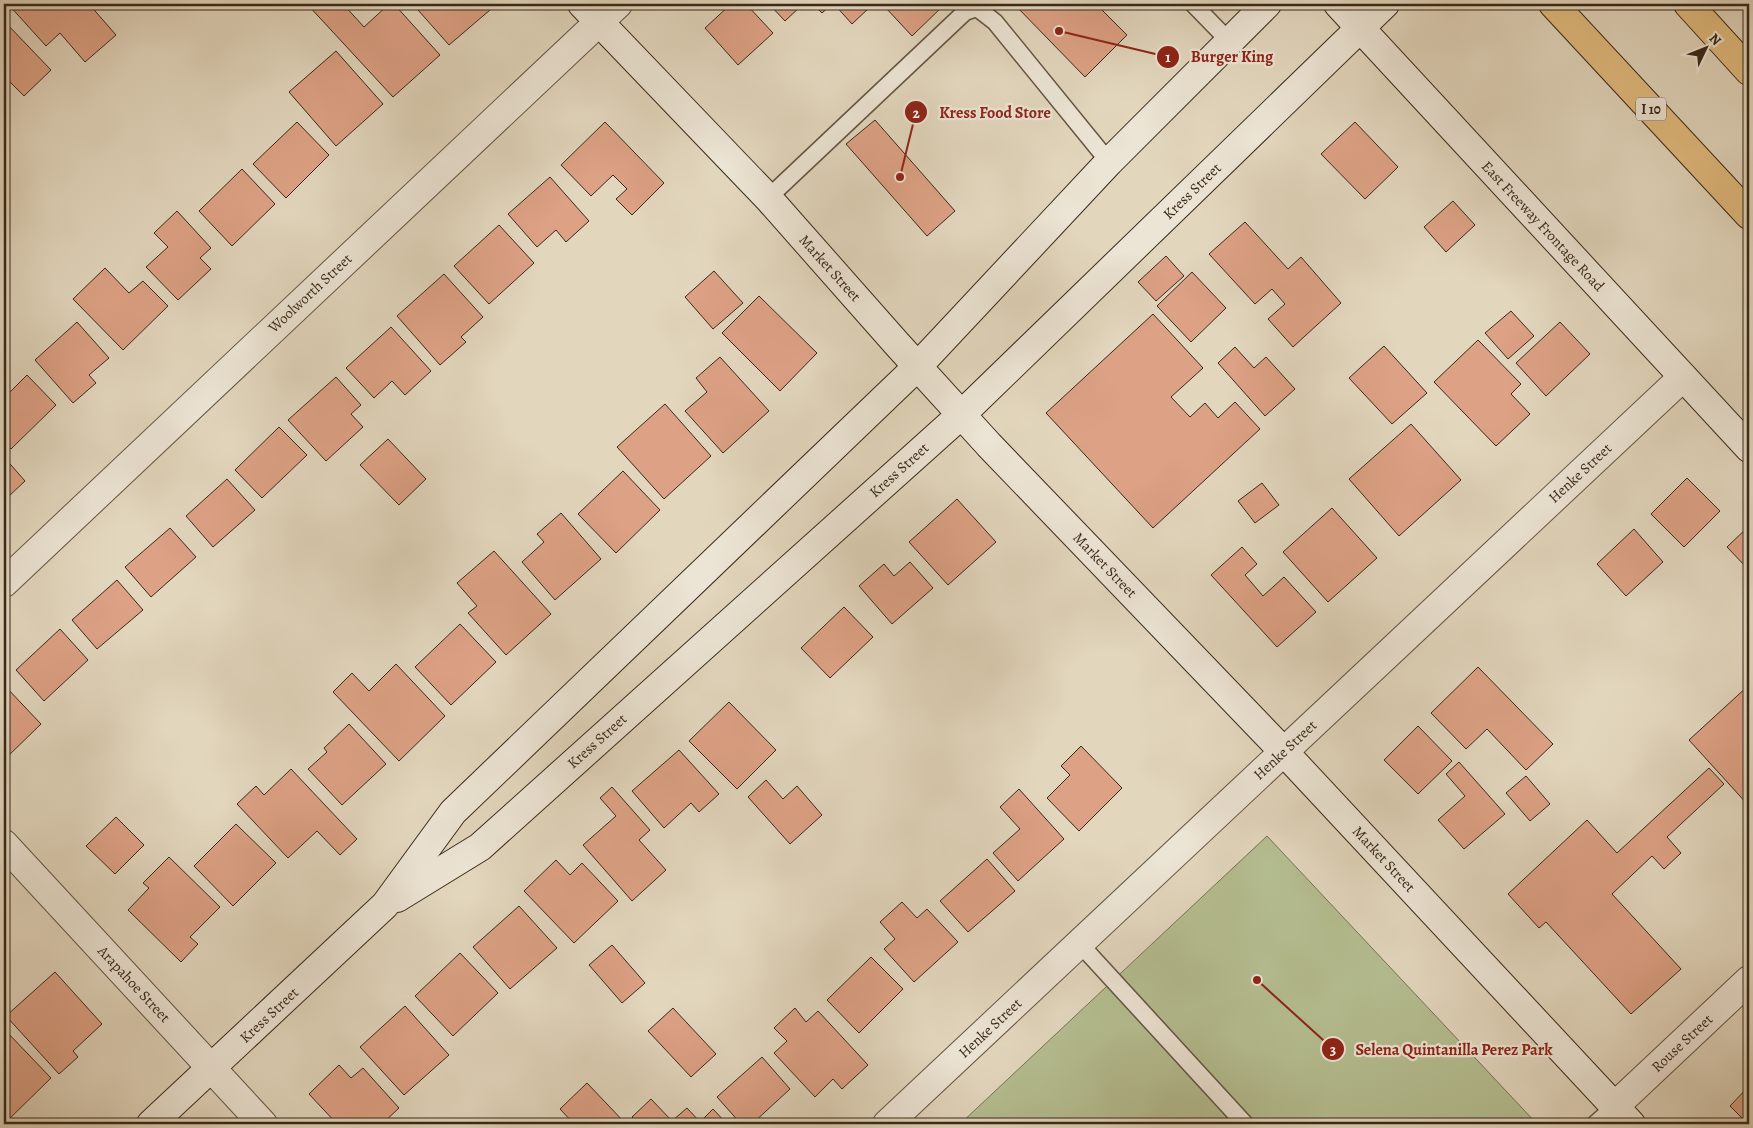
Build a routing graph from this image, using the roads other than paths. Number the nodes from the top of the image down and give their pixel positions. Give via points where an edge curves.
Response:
1 (1193, 4) edge
2 (1267, 4) edge
3 (1338, 4) edge
4 (1385, 4) edge
5 (1553, 4) edge
6 (1688, 4) edge
7 (599, 9) edge
8 (1360, 27) junction
9 (1229, 41) junction
10 (1749, 71) edge
11 (1109, 162) junction
12 (768, 198) junction
13 (1749, 215) edge
14 (918, 366) junction
15 (1683, 376) junction
16 (962, 414) junction
17 (1749, 448) edge
18 (4, 583) edge
19 (1284, 752) junction
20 (4, 844) edge
21 (385, 905) junction
22 (1079, 943) junction
23 (1749, 980) edge
24 (212, 1069) junction
25 (1614, 1118) edge
26 (151, 1124) edge
27 (263, 1124) edge
28 (887, 1124) edge
29 (1245, 1124) edge

1 - 9 lane
2 - 9 street, Kress Street
3 - 8 street, East Freeway Frontage Road
4 - 8 street, Kress Street
5 - 13 highway, I 10
6 - 10 highway
7 - 12 street, Market Street
7 - 18 street, Woolworth Street
8 - 15 street, East Freeway Frontage Road
8 - 16 street, Kress Street
9 - 11 street, Kress Street
11 - 12 lane via 995,22 977,8 965,12
11 - 14 street, Kress Street
12 - 14 street, Market Street
14 - 16 street, Market Street
14 - 21 street, Kress Street via 453,812
15 - 17 street, East Freeway Frontage Road
15 - 19 street, Henke Street
16 - 19 street, Market Street
16 - 21 street, Kress Street via 480,847
19 - 22 street, Henke Street
19 - 25 street, Market Street
20 - 24 street, Arapahoe Street
21 - 24 street, Kress Street
22 - 28 street, Henke Street
22 - 29 lane
23 - 25 street, Rouse Street
24 - 26 street, Kress Street
24 - 27 street, Arapahoe Street

